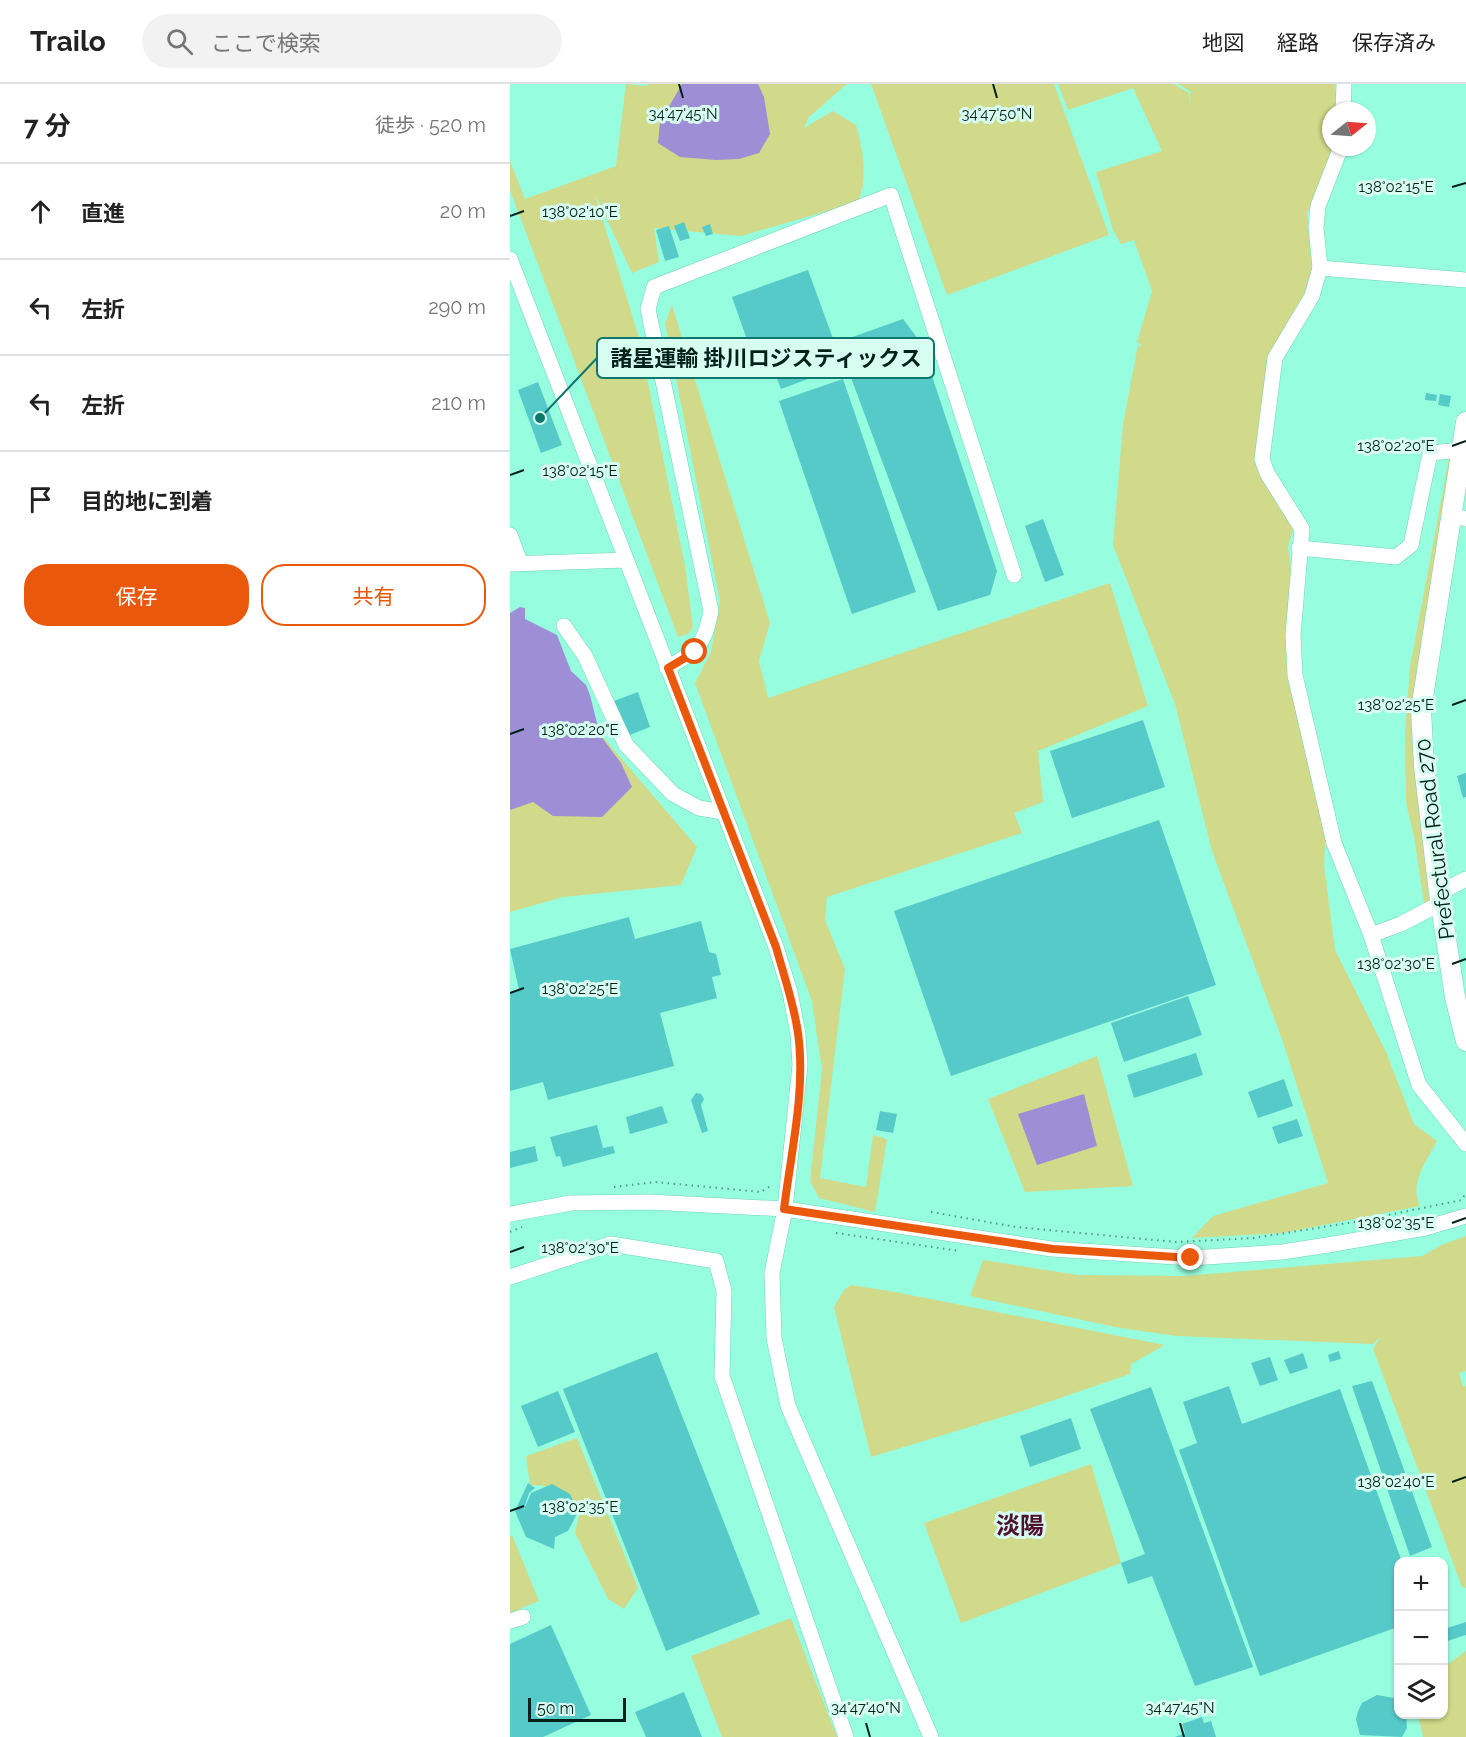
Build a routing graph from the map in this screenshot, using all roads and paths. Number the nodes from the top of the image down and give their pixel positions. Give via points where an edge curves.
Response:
1 (1344, 84) edge
2 (1343, 102) edge
3 (1337, 156) edge
4 (510, 259) edge
5 (1320, 268) junction
6 (1466, 280) edge
7 (516, 289) edge
8 (1466, 422) edge
9 (1461, 450) junction
10 (1458, 517) edge
11 (510, 535) edge
12 (1299, 548) junction
13 (626, 560) junction
14 (515, 563) edge
15 (1014, 575) dead end
16 (564, 626) dead end
17 (668, 668) junction
18 (723, 812) junction
19 (1466, 879) edge
20 (1440, 898) junction
21 (1371, 935) junction
22 (1466, 1041) edge
23 (1466, 1144) edge
24 (776, 1179) dead end
25 (612, 1188) dead end
26 (1466, 1192) edge
27 (784, 1209) junction
28 (931, 1212) dead end
29 (510, 1214) edge
30 (1466, 1216) edge
31 (523, 1227) dead end
32 (510, 1232) edge
33 (510, 1277) edge
34 (846, 1737) edge
35 (931, 1737) edge

1 - 2 street
3 - 5 street via 1318,206
4 - 7 street
5 - 6 street
5 - 12 street via 1312,296 1275,358 1262,459 1302,530
7 - 13 street
8 - 9 main road, Prefectural Road 270
9 - 10 main road, Prefectural Road 270
9 - 12 street via 1430,453 1411,545 1395,557
10 - 20 main road, Prefectural Road 270 via 1422,710 1424,766
11 - 14 street
12 - 21 street via 1293,635 1295,675 1334,843
13 - 14 street
13 - 17 street
15 - 17 street via 891,195 654,287 648,309 711,610 707,632 695,652
16 - 18 street via 596,678 626,745 673,794 699,808
17 - 18 street
18 - 27 street via 776,947 798,1034 798,1093
19 - 20 street
20 - 21 street via 1401,924
20 - 22 main road, Prefectural Road 270
21 - 23 street via 1419,1085
24 - 25 path via 769,1189 760,1192 655,1182
26 - 28 path via 1462,1200 1354,1222 1254,1238 1176,1242 1016,1227
27 - 29 street via 649,1202 571,1203
27 - 30 street via 1053,1249 1191,1258 1328,1245 1425,1228
27 - 35 street via 772,1273 774,1338 788,1406
31 - 32 path
33 - 34 street via 612,1244 716,1261 724,1291 722,1376

